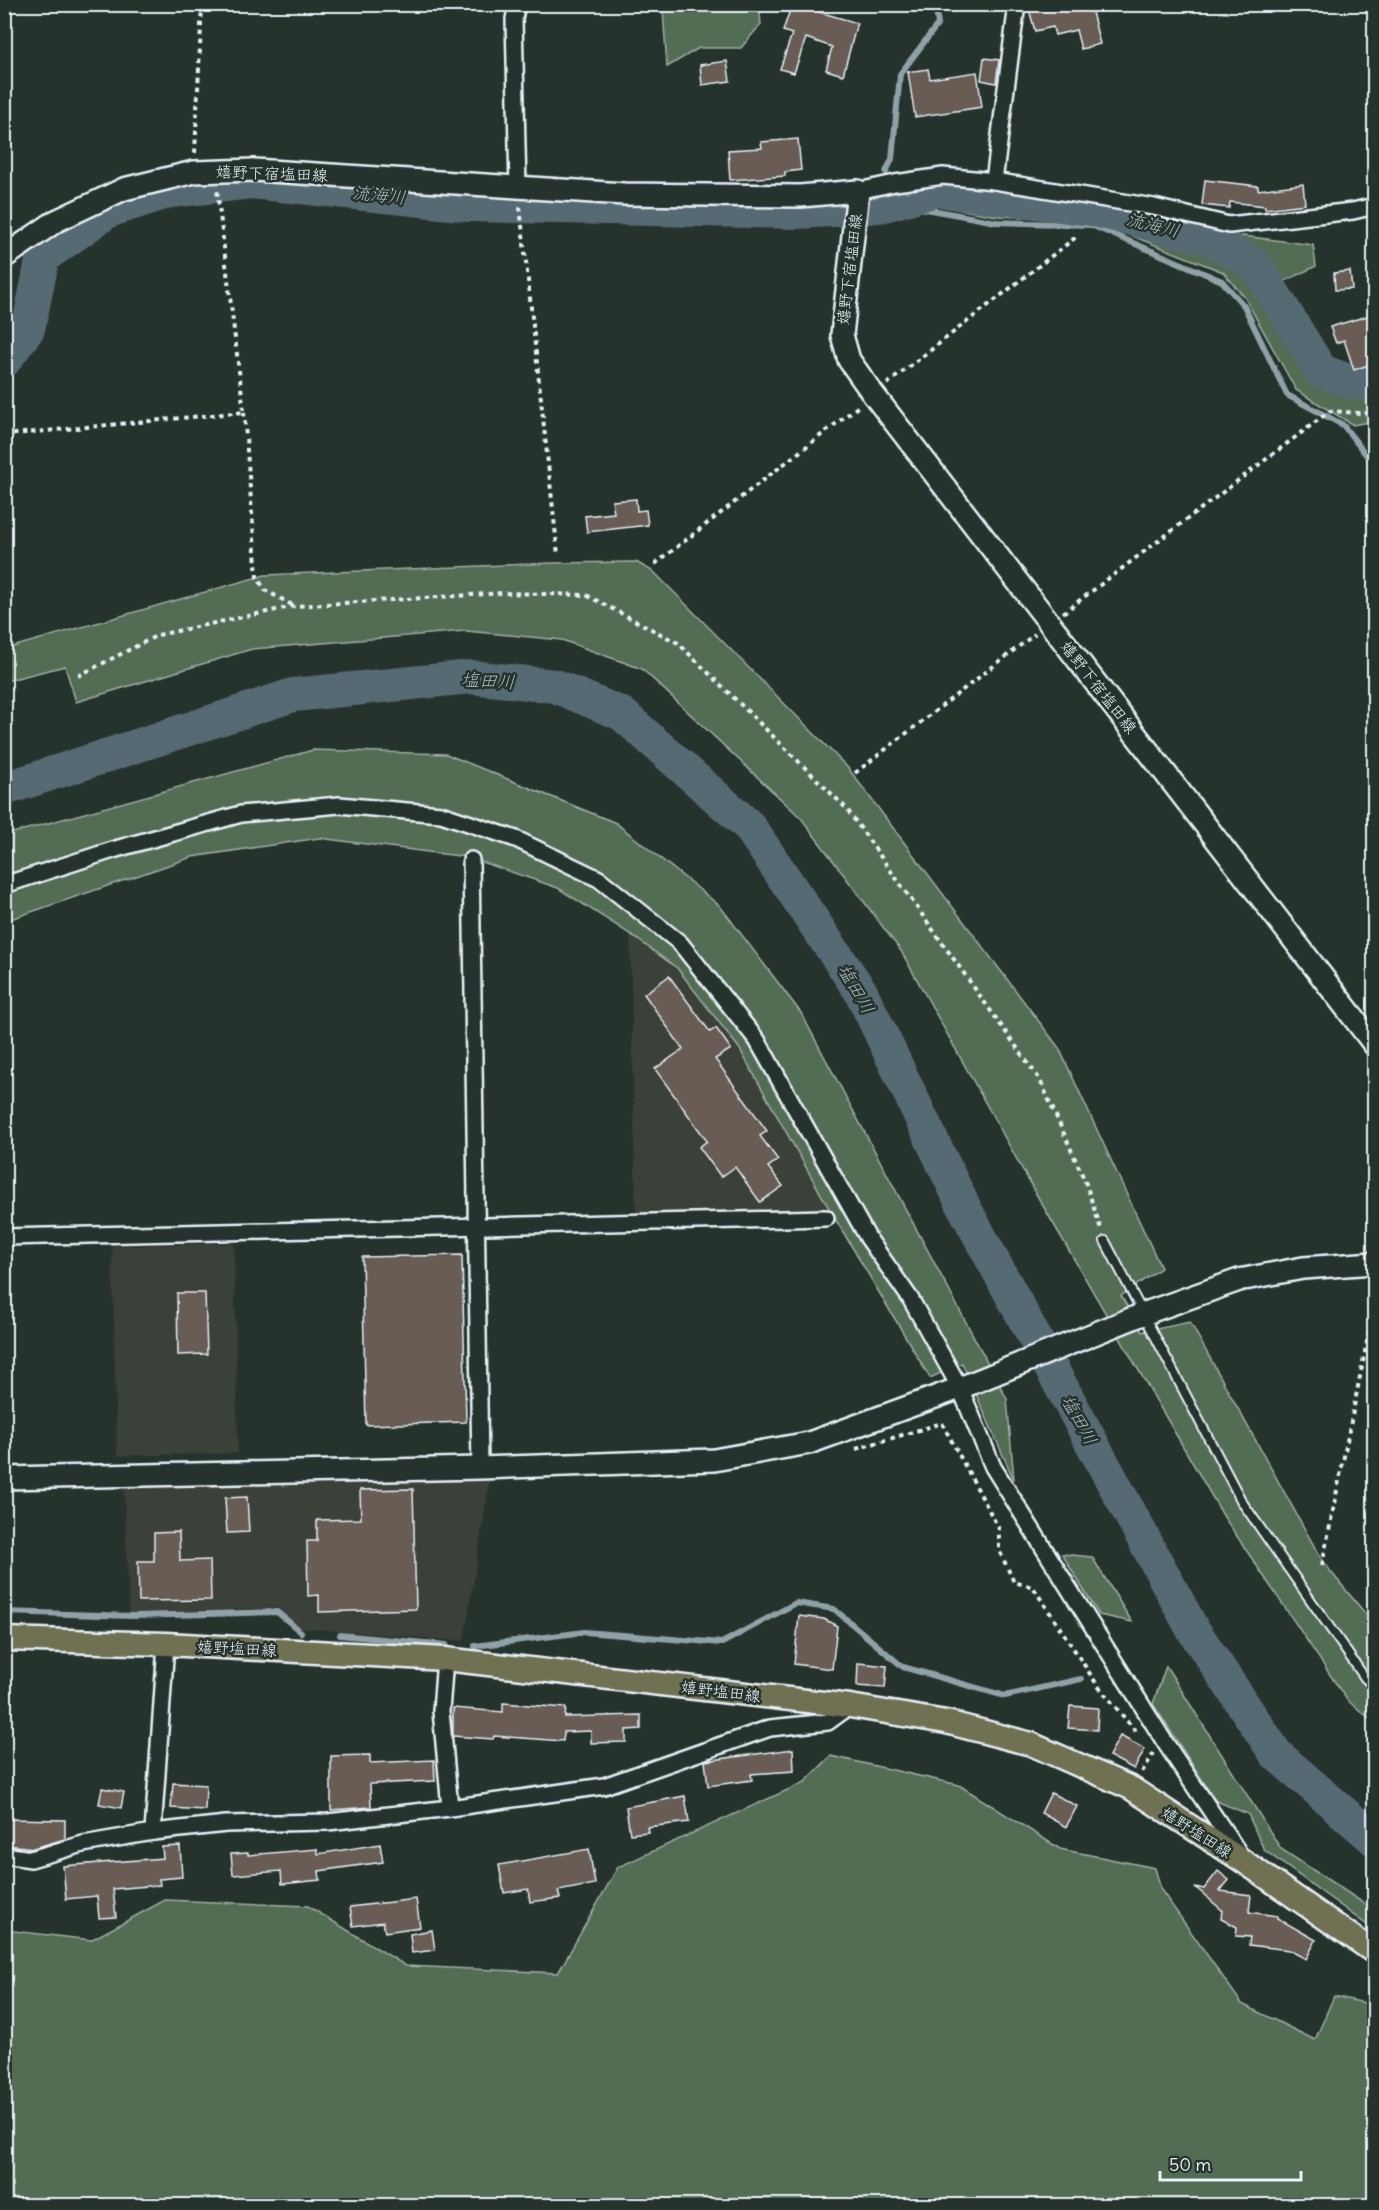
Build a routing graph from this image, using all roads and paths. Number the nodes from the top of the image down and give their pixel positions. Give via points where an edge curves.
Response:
1 (202, 4) edge
2 (517, 4) edge
3 (1017, 4) edge
4 (194, 172) junction
5 (994, 181) junction
6 (518, 188) junction
7 (858, 191) junction
8 (218, 198) dead end
9 (1374, 206) edge
10 (522, 220) dead end
11 (4, 257) edge
12 (244, 412) junction
13 (1374, 414) edge
14 (4, 435) edge
15 (558, 555) dead end
16 (295, 606) junction
17 (1050, 623) junction
18 (78, 676) dead end
19 (855, 773) dead end
20 (471, 860) dead end
21 (4, 885) edge
22 (1374, 1044) edge
23 (826, 1218) dead end
24 (476, 1226) junction
25 (4, 1237) edge
26 (1105, 1241) joint
27 (1374, 1263) edge
28 (1374, 1307) edge
29 (1143, 1314) junction
30 (960, 1388) junction
31 (855, 1449) dead end
32 (480, 1468) junction
33 (4, 1478) edge
34 (1322, 1565) dead end
35 (4, 1639) edge
36 (166, 1644) junction
37 (445, 1659) junction
38 (1374, 1686) edge
39 (850, 1706) junction
40 (1140, 1736) dead end
41 (1147, 1744) dead end
42 (1131, 1788) junction
43 (450, 1808) junction
44 (153, 1832) junction
45 (4, 1855) edge
46 (1246, 1863) junction
47 (1374, 1952) edge

1 - 4 path
2 - 6 street via 514,19
3 - 5 street
4 - 6 main road, 嬉野下宿塩田線 via 254,170
4 - 11 main road, 嬉野下宿塩田線 via 124,189 56,221
5 - 7 street via 943,176
5 - 9 street via 1155,207 1229,225
6 - 7 main road, 嬉野下宿塩田線 via 720,197
7 - 17 main road, 嬉野下宿塩田線 via 842,335 849,360
8 - 12 path
10 - 15 path
12 - 14 path
12 - 16 path via 258,577 265,590
13 - 17 path via 1330,411
16 - 18 path via 158,635
16 - 26 path via 503,593 586,595 678,644 846,808 1040,1080 1085,1181
17 - 19 path
17 - 22 main road, 嬉野下宿塩田線
20 - 24 street
21 - 30 street via 241,814 339,805 441,814 516,839 599,879 680,943 757,1040 868,1238 910,1298
23 - 24 street
24 - 25 street
24 - 32 street
26 - 29 lane
27 - 29 main road via 1303,1268 1239,1280
28 - 34 path
29 - 30 main road
29 - 38 lane via 1242,1502
30 - 32 main road via 809,1443 714,1460
30 - 46 street via 993,1467 1166,1744
31 - 40 path via 942,1423 999,1529 999,1550 1014,1582 1033,1587 1098,1686
32 - 33 main road
35 - 36 main road, 嬉野塩田線
36 - 37 main road, 嬉野塩田線
36 - 44 street
37 - 39 main road, 嬉野塩田線
37 - 43 street via 441,1711
39 - 42 main road, 嬉野塩田線 via 946,1722 1031,1744
39 - 43 street via 828,1722 770,1728 604,1786
41 - 42 path via 1154,1753
42 - 46 main road, 嬉野塩田線
43 - 44 street via 328,1822 226,1824
44 - 45 street via 83,1844 31,1859
46 - 47 main road, 嬉野塩田線

